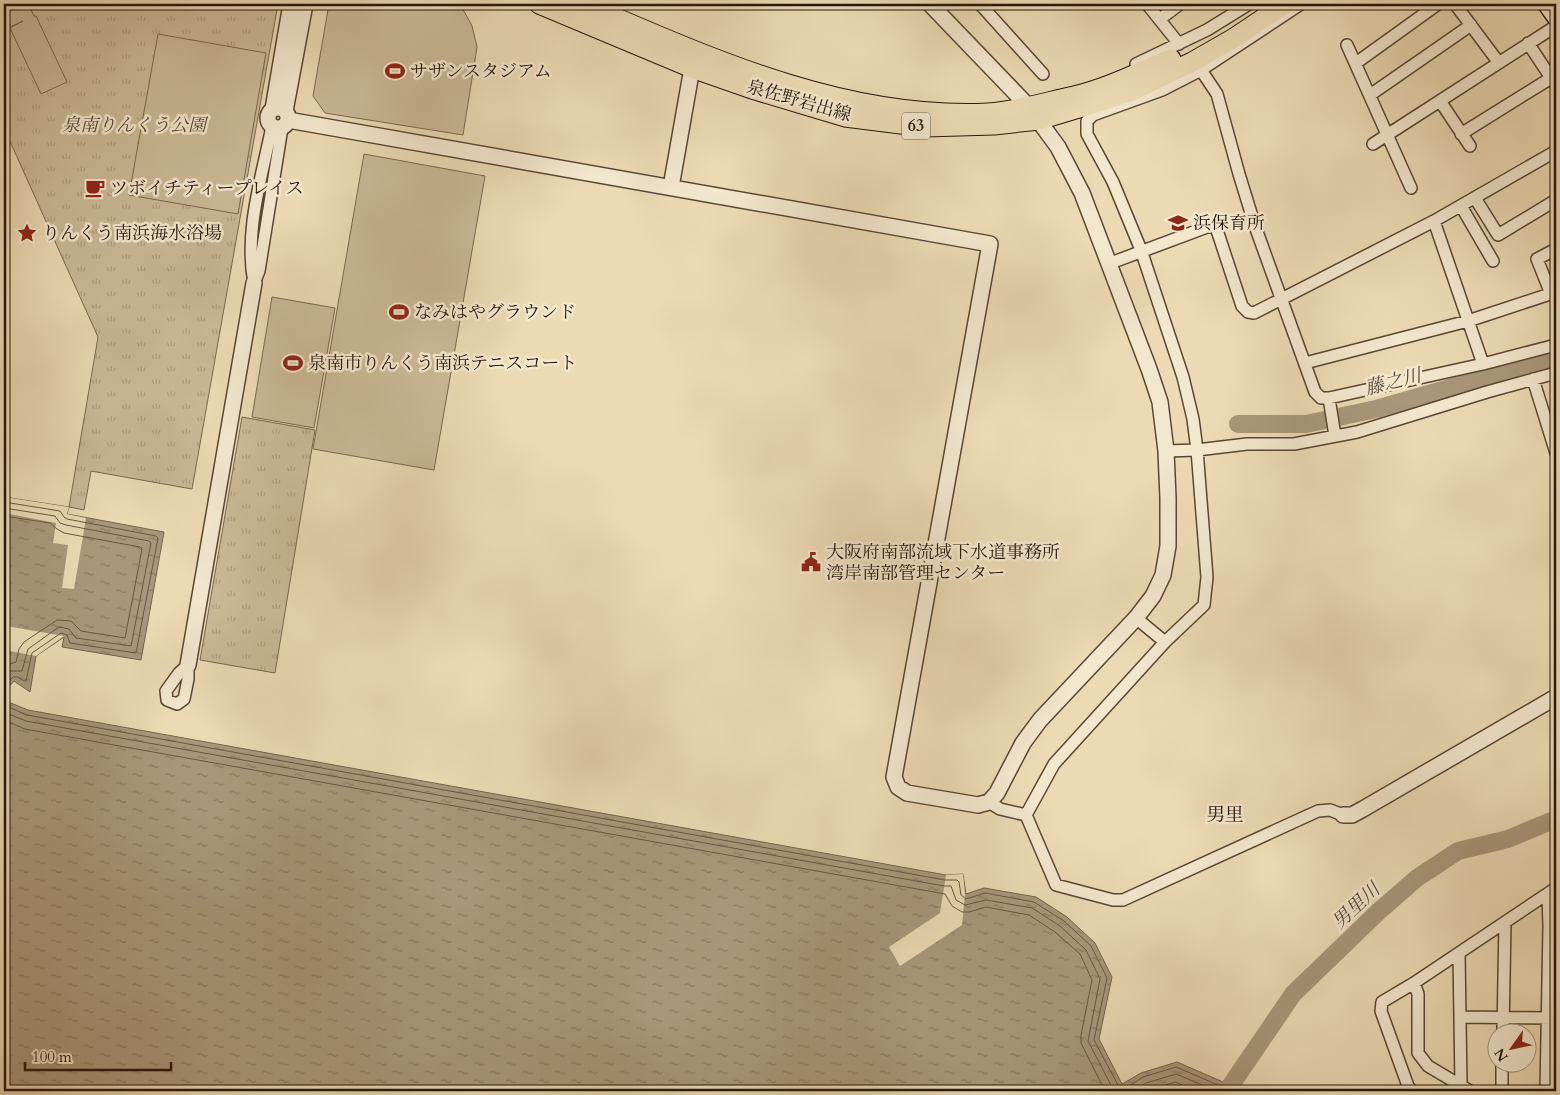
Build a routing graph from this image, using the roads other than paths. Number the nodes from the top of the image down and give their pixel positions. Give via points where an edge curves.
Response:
1 (291, 4) edge
2 (305, 4) edge
3 (540, 4) edge
4 (584, 4) edge
5 (930, 4) edge
6 (980, 4) edge
7 (1147, 4) edge
8 (1180, 4) edge
9 (1249, 4) edge
10 (1264, 4) edge
11 (1285, 4) edge
12 (1301, 4) edge
13 (1438, 4) edge
14 (1455, 4) edge
15 (1546, 4) edge
16 (1556, 18) edge
17 (1160, 19) junction
18 (1471, 25) junction
19 (1556, 26) edge
20 (1528, 43) junction
21 (1179, 44) junction
22 (1348, 45) dead end
23 (1356, 63) junction
24 (1498, 63) junction
25 (692, 68) junction
26 (1201, 70) junction
27 (1042, 74) dead end
28 (1553, 81) edge
29 (1074, 96) junction
30 (1370, 96) junction
31 (1440, 101) junction
32 (1033, 113) junction
33 (280, 119) junction
34 (1462, 134) junction
35 (1388, 135) junction
36 (1373, 144) dead end
37 (1470, 146) dead end
38 (1556, 151) edge
39 (671, 187) junction
40 (1411, 188) dead end
41 (1475, 198) junction
42 (1556, 200) edge
43 (1460, 206) junction
44 (1434, 221) junction
45 (1556, 249) edge
46 (1141, 250) junction
47 (1493, 261) dead end
48 (1108, 264) junction
49 (254, 283) joint
50 (1554, 293) edge
51 (1283, 300) junction
52 (1468, 321) junction
53 (1556, 345) edge
54 (1305, 363) junction
55 (1483, 364) junction
56 (1556, 373) edge
57 (1533, 379) junction
58 (1329, 401) junction
59 (1334, 434) junction
60 (1197, 450) junction
61 (1166, 451) junction
62 (1556, 453) edge
63 (1136, 618) junction
64 (1165, 642) junction
65 (188, 665) dead end
66 (1556, 697) edge
67 (989, 802) junction
68 (1026, 815) junction
69 (1343, 815) joint
70 (1552, 891) edge
71 (1505, 922) junction
72 (1553, 926) edge
73 (1459, 953) junction
74 (1552, 972) edge
75 (1414, 983) junction
76 (1460, 1017) junction
77 (1503, 1018) junction
78 (1552, 1018) edge
79 (1503, 1022) edge
80 (1551, 1065) edge
81 (1502, 1072) edge
82 (1465, 1089) edge
83 (1412, 1091) edge
84 (1502, 1091) edge
85 (1546, 1091) edge

1 - 33 street
2 - 33 street
3 - 25 main road, 泉佐野岩出線 / 63
4 - 32 main road, 泉佐野岩出線 / 63 via 721,61 801,89 871,104 932,112
5 - 32 street
6 - 27 street
7 - 17 street
8 - 17 street
9 - 21 street
10 - 29 main road, 泉佐野岩出線 / 63 via 1188,51
11 - 32 main road, 泉佐野岩出線 / 63 via 1192,62 1141,86 1096,104
12 - 26 street
13 - 23 street
14 - 18 street
15 - 16 main road
17 - 21 street
18 - 24 street
18 - 30 street
19 - 20 street
20 - 24 street
20 - 28 street
21 - 29 street
22 - 23 street
23 - 30 street
24 - 31 street
25 - 32 main road, 泉佐野岩出線 / 63 via 845,117 925,127 994,126
25 - 39 street
26 - 46 street via 1162,90 1093,115 1087,121 1087,134 1113,182
26 - 51 street via 1217,94 1238,174
28 - 34 street
29 - 32 main road, 泉佐野岩出線 / 63
30 - 35 street
31 - 34 street
31 - 35 street
32 - 48 street via 1058,147 1082,193
33 - 39 street
33 - 49 street via 252,224
34 - 37 street
35 - 36 street
35 - 40 street
38 - 41 street
39 - 67 street via 990,244 894,777 898,787 907,793 978,805
41 - 42 street via 1498,235
41 - 43 street
43 - 44 street
43 - 47 street
44 - 51 street
44 - 52 street
45 - 50 street via 1537,259
46 - 48 street
46 - 51 street via 1215,224 1242,306 1254,314
46 - 60 street via 1183,377
48 - 61 street via 1160,402
49 - 65 street
50 - 52 street
51 - 54 street
52 - 54 street
52 - 55 street
53 - 55 street
54 - 58 street via 1315,392
55 - 58 street
56 - 57 street
57 - 59 street via 1357,432
57 - 62 street
58 - 59 street
59 - 60 street via 1294,444 1247,444
60 - 61 street
60 - 64 street via 1207,577 1204,605
61 - 63 street via 1168,546 1163,575 1153,596
63 - 64 street
63 - 67 street via 1040,720
64 - 68 street via 1054,764
66 - 69 street via 1363,810
67 - 68 street via 1000,810
68 - 69 street via 1056,885 1113,900 1123,900 1318,811 1330,810
70 - 71 street
70 - 72 street
71 - 73 street
71 - 77 street
72 - 74 street
73 - 75 street
73 - 76 street
74 - 78 street
75 - 82 street via 1418,994 1418,1052 1428,1066
75 - 83 street via 1382,1002 1381,1011
76 - 77 street
76 - 82 street
77 - 78 street
77 - 79 street
78 - 80 street
80 - 85 street
81 - 84 street

